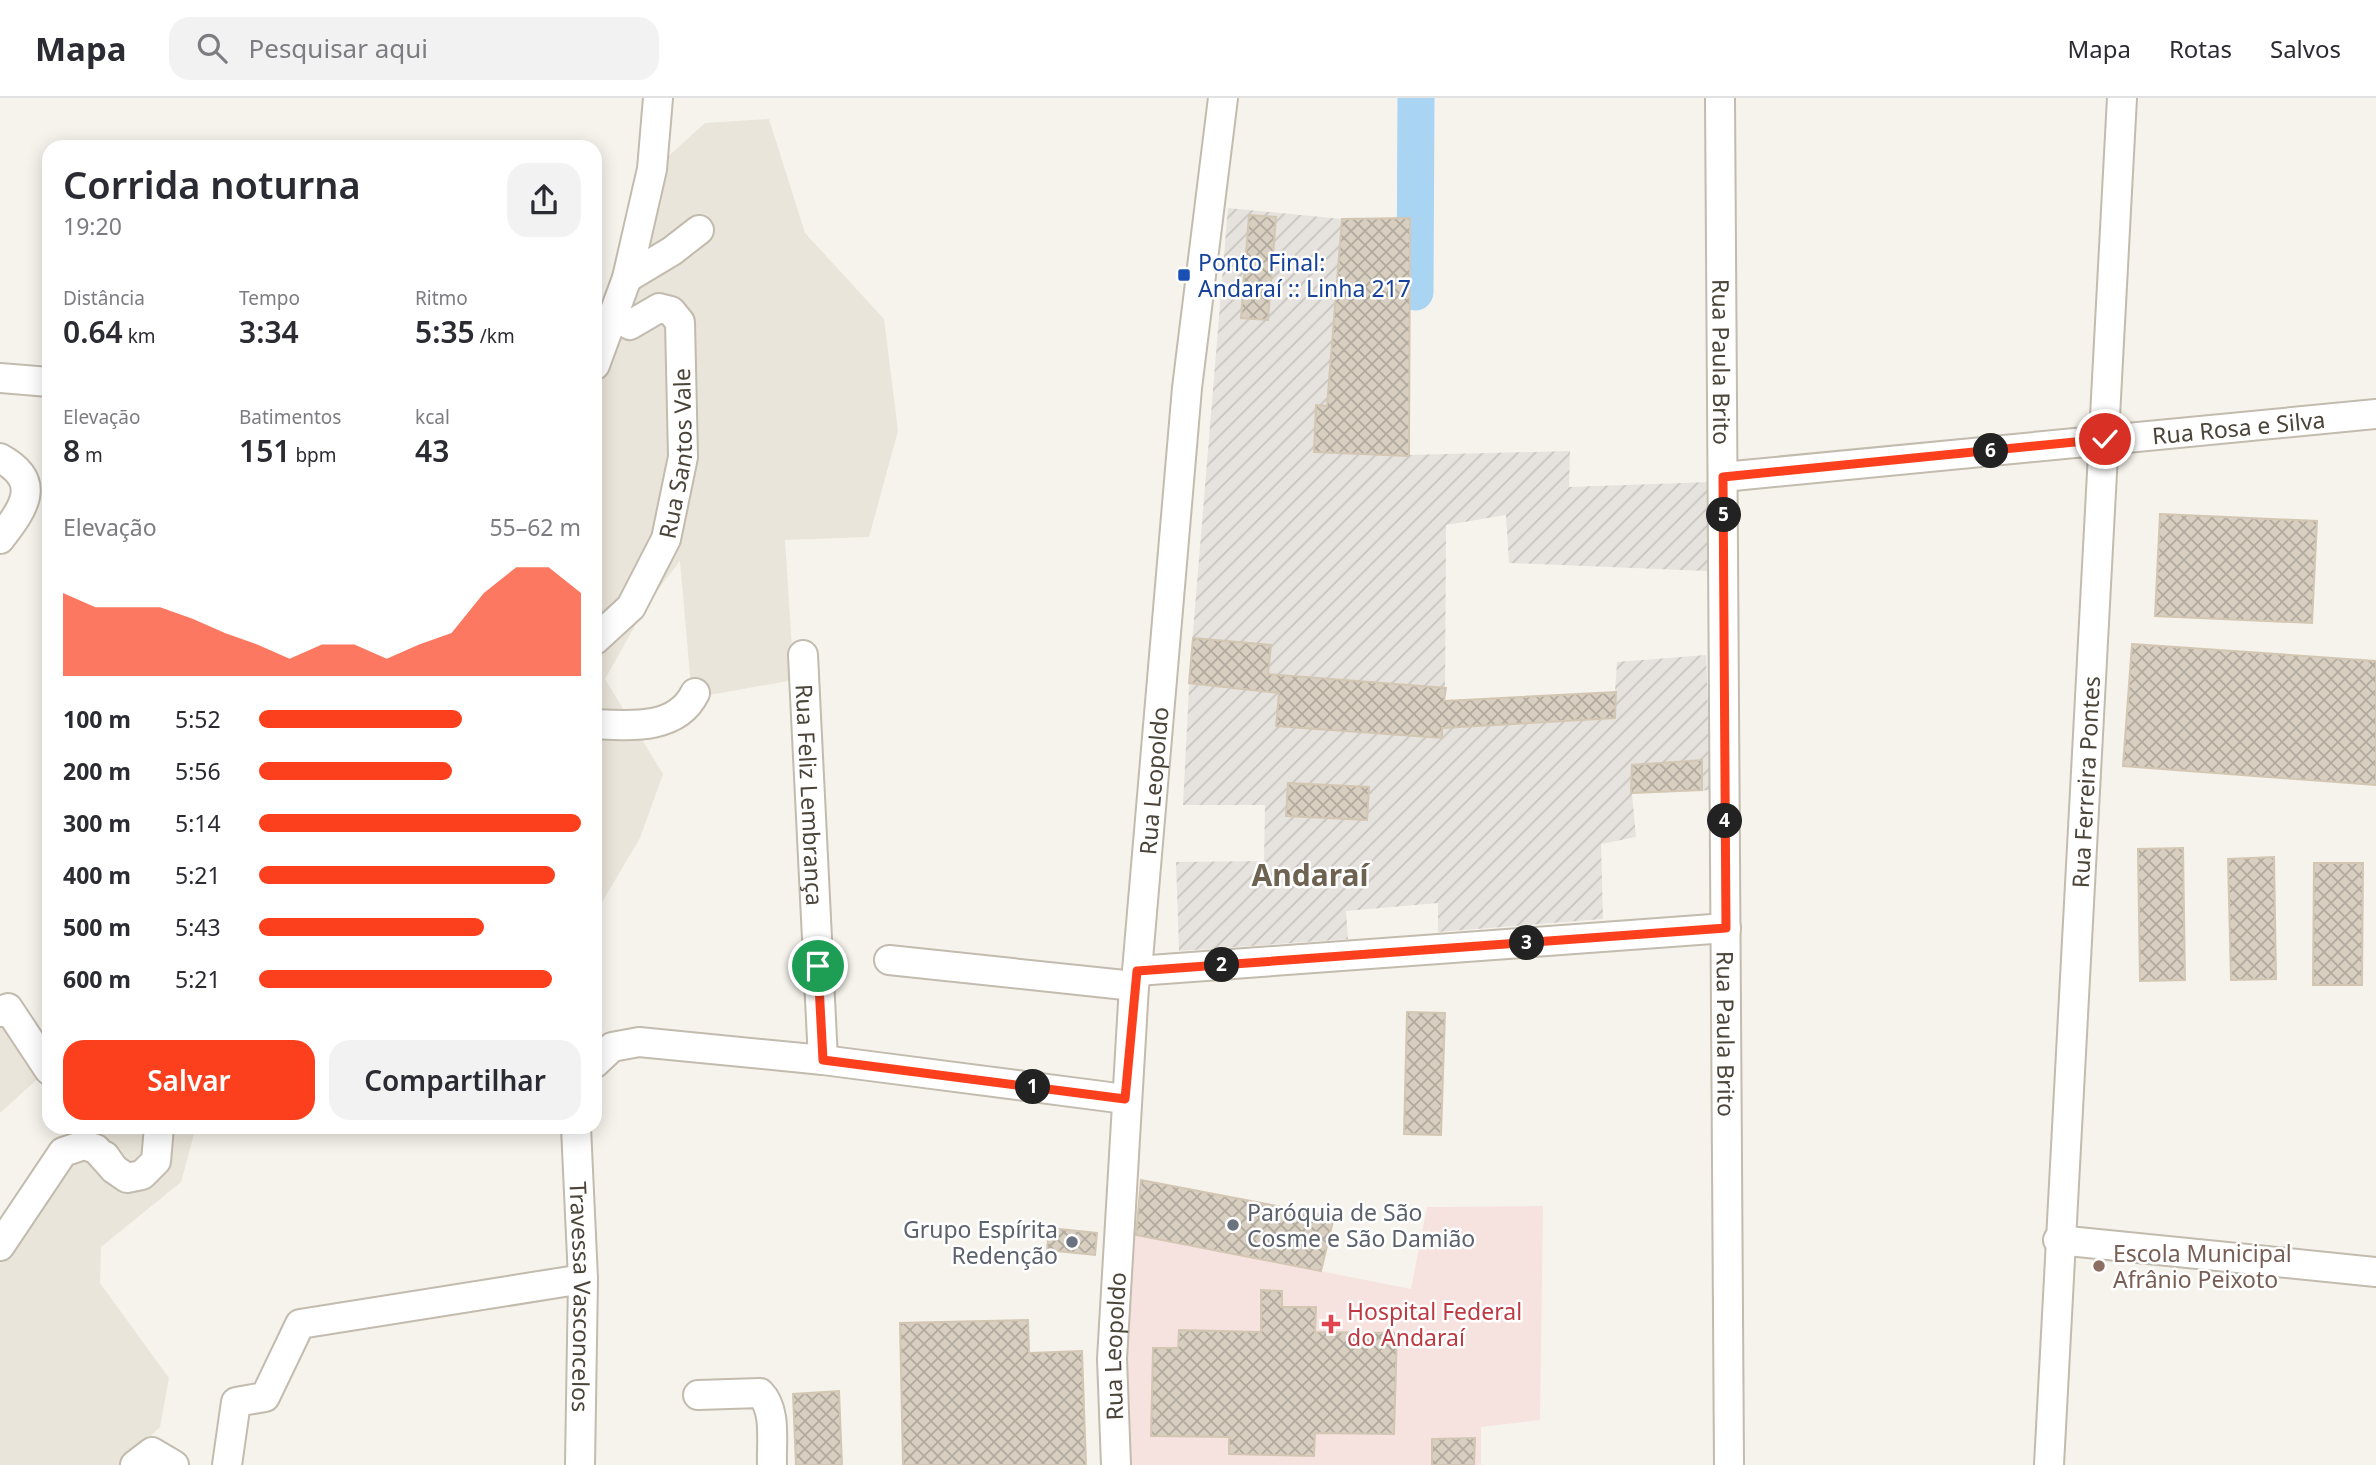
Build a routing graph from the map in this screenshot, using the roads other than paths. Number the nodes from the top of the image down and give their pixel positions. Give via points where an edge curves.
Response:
1 (658, 98) edge
2 (1223, 98) edge
3 (1720, 98) edge
4 (2122, 98) edge
5 (699, 230) dead end
6 (627, 278) junction
7 (613, 314) junction
8 (602, 345) edge
9 (0, 378) edge
10 (42, 381) edge
11 (2376, 414) edge
12 (2105, 439) junction
13 (0, 458) edge
14 (1723, 477) junction
15 (0, 539) edge
16 (602, 634) edge
17 (803, 655) dead end
18 (695, 692) dead end
19 (602, 723) edge
20 (1726, 928) junction
21 (889, 960) dead end
22 (1135, 979) junction
23 (4, 1010) edge
24 (602, 1056) edge
25 (823, 1060) junction
26 (42, 1061) edge
27 (1125, 1099) junction
28 (91, 1134) edge
29 (158, 1134) edge
30 (576, 1134) edge
31 (121, 1173) junction
32 (2058, 1240) junction
33 (0, 1246) edge
34 (2376, 1272) edge
35 (583, 1279) junction
36 (698, 1395) dead end
37 (135, 1465) edge
38 (174, 1465) edge
39 (227, 1465) edge
40 (580, 1465) edge
41 (772, 1465) edge
42 (1116, 1465) edge
43 (1728, 1465) edge
44 (2049, 1465) edge

1 - 6 street via 652,169
2 - 22 street, Rua Leopoldo via 1187,388
3 - 14 street, Rua Paula Brito
4 - 12 street, Rua Ferreira Pontes
5 - 6 street
6 - 7 street
7 - 8 street
7 - 16 street, Rua Santos Vale via 629,325 660,308 671,311 680,322 683,457 666,539 631,607
9 - 10 street
11 - 12 street, Rua Rosa e Silva
12 - 14 street, Rua Rosa e Silva
12 - 32 street, Rua Ferreira Pontes
13 - 15 street via 22,475 26,489 19,514
14 - 20 street, Rua Paula Brito
17 - 25 street, Rua Feliz Lembrança
18 - 19 street via 689,705 659,723
20 - 22 street
20 - 43 street, Rua Paula Brito
21 - 22 street
22 - 27 street, Rua Leopoldo
23 - 26 street
24 - 25 street via 612,1047 639,1041
25 - 27 street
27 - 42 street, Rua Leopoldo via 1111,1359
28 - 31 street
29 - 31 street via 156,1161 142,1175
30 - 35 street, Travessa Vasconcelos
31 - 33 street via 84,1144 63,1152
32 - 34 street
32 - 44 street, Rua Ferreira Pontes
35 - 39 street via 300,1324 265,1396 236,1402
35 - 40 street, Travessa Vasconcelos
36 - 41 street via 760,1393 771,1413
37 - 38 street via 152,1452

